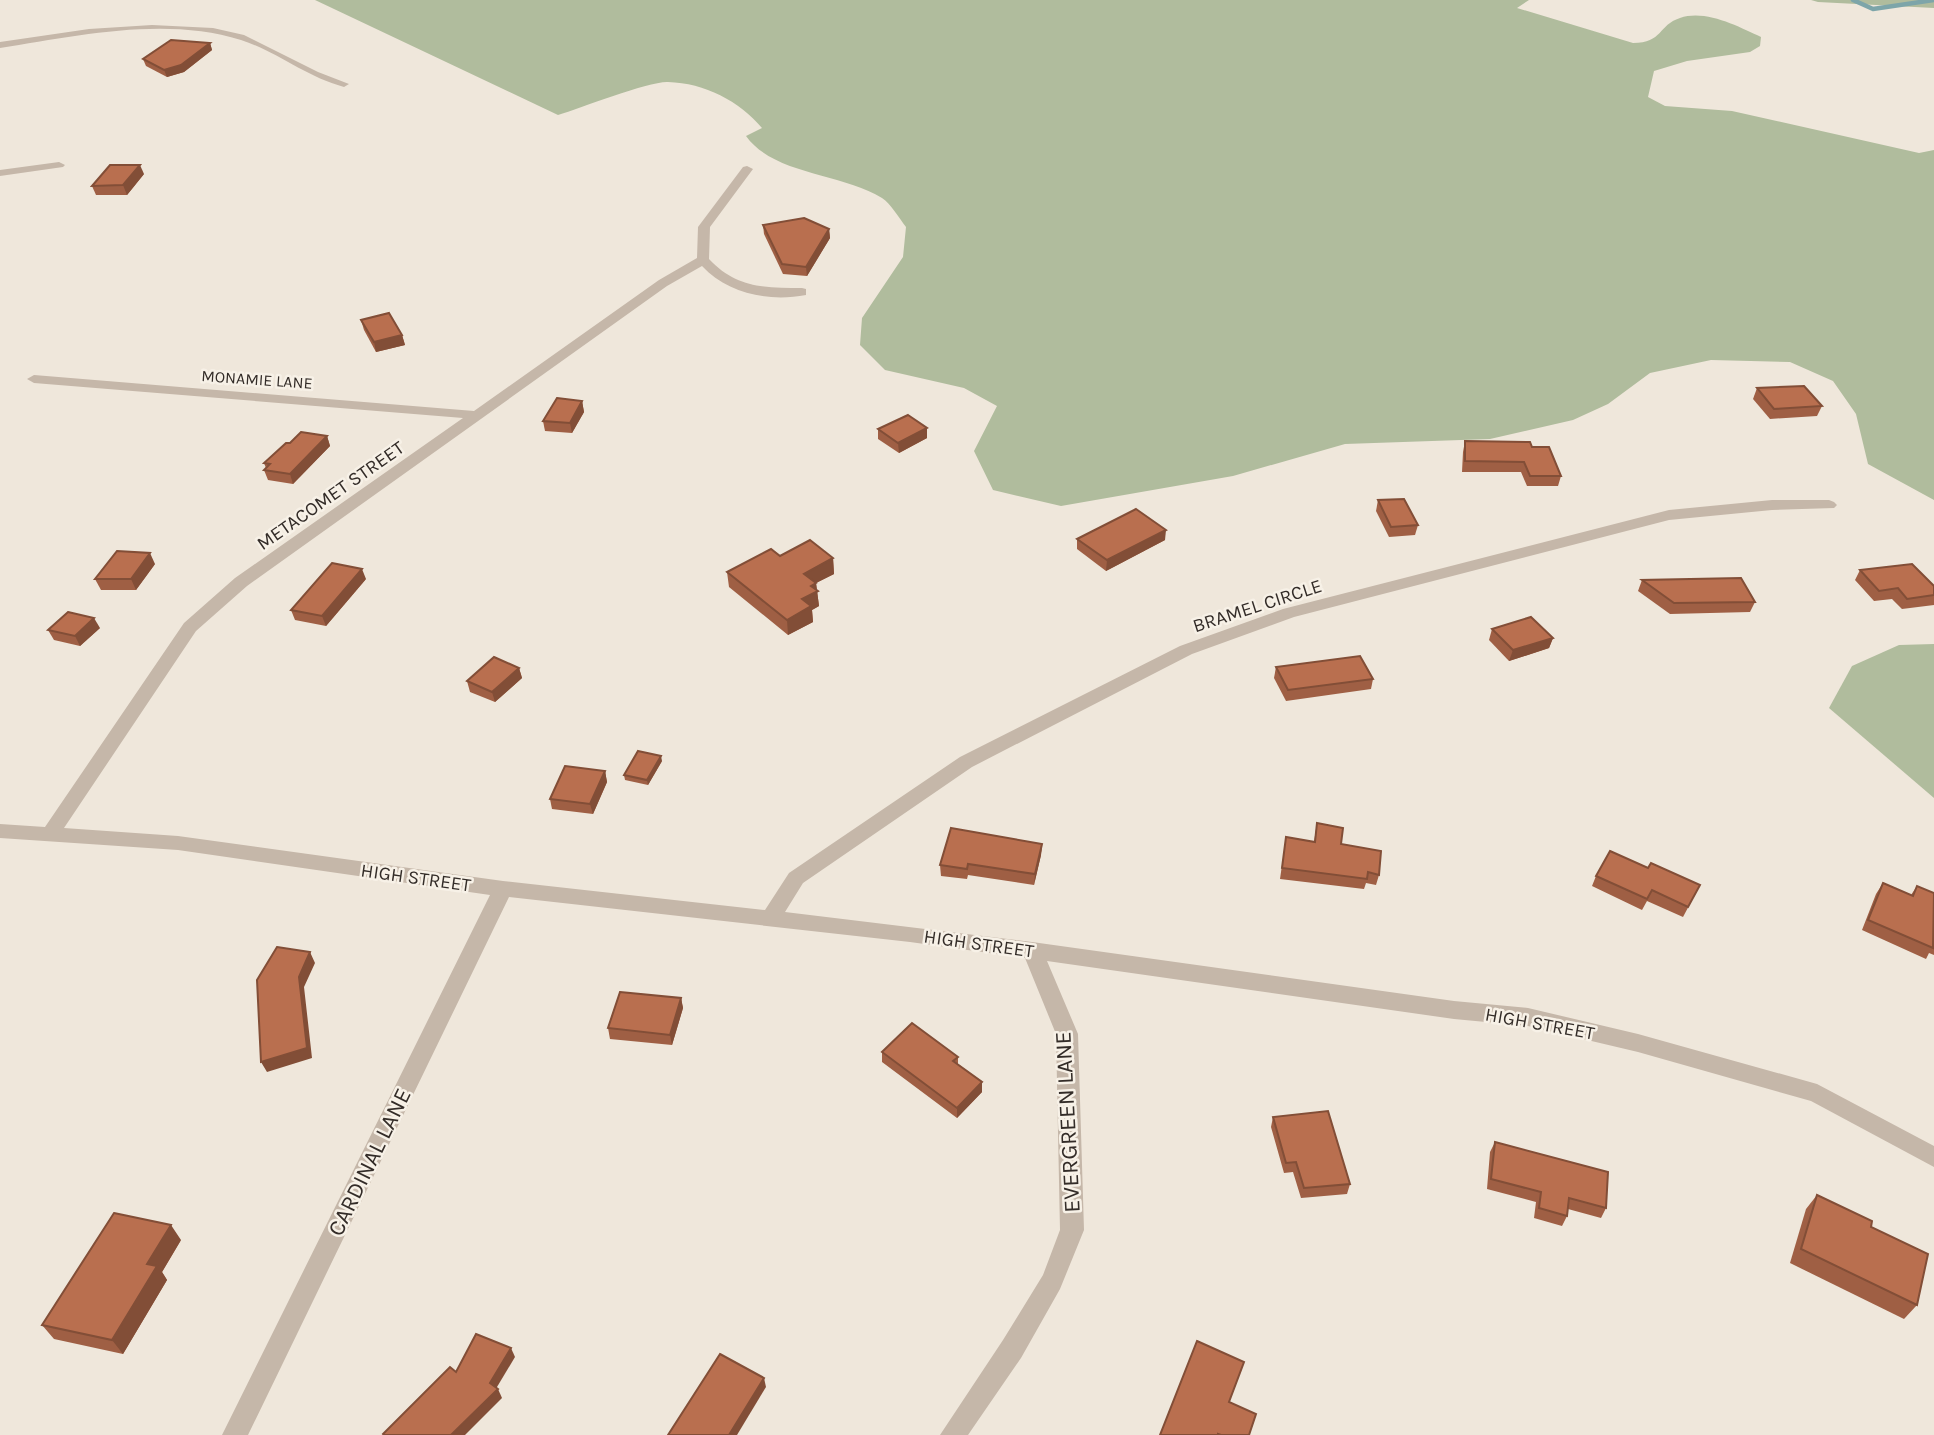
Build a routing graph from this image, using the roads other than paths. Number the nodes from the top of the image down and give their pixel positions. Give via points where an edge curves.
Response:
1 (0, 45) edge
2 (344, 84) dead end
3 (59, 165) dead end
4 (747, 169) dead end
5 (0, 173) edge
6 (703, 260) junction
7 (802, 292) dead end
8 (34, 379) dead end
9 (477, 415) junction
10 (1829, 505) dead end
11 (0, 831) edge
12 (51, 833) junction
13 (503, 889) junction
14 (771, 918) junction
15 (1032, 950) junction
16 (1934, 1157) edge
17 (235, 1435) edge
18 (953, 1435) edge

1 - 2 street via 117,29 215,33 243,38 307,73
3 - 5 street
4 - 6 street via 704,227
6 - 7 street via 713,273 748,292
6 - 9 street, METACOMET STREET via 663,283
8 - 9 street, MONAMIE LANE
9 - 12 street, METACOMET STREET via 241,582 190,627
10 - 14 street, BRAMEL CIRCLE via 1772,505 1669,515 1289,613 1186,650 966,762 796,878
11 - 12 street, HIGH STREET
12 - 13 street, HIGH STREET via 178,843
13 - 14 street, HIGH STREET
13 - 17 street, CARDINAL LANE
14 - 15 street, HIGH STREET
15 - 16 street, HIGH STREET via 1541,1020 1816,1093
15 - 18 street, EVERGREEN LANE via 1067,1034 1072,1230 1052,1281

